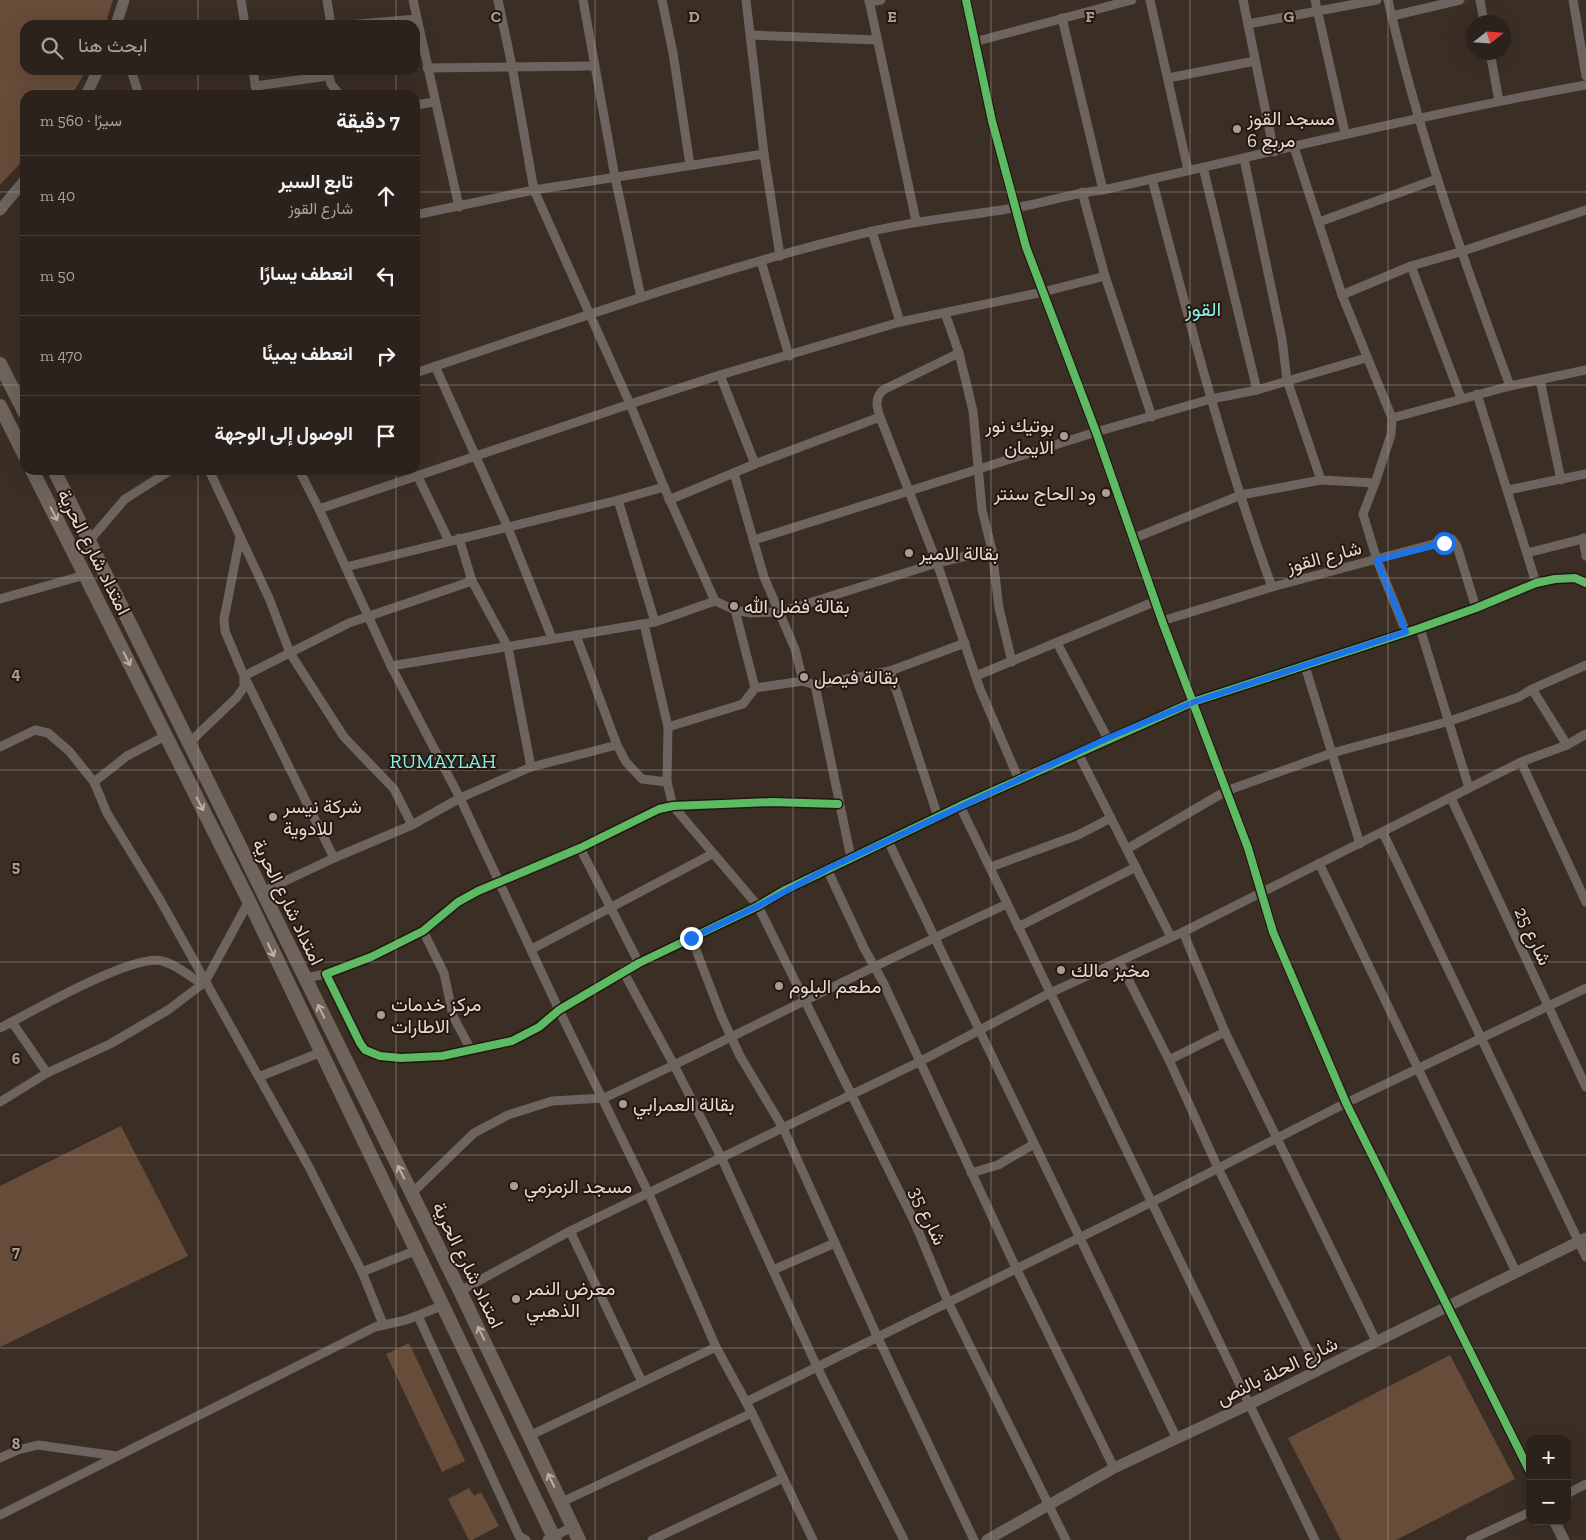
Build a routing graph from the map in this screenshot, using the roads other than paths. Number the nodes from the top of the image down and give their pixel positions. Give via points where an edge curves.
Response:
1 (124, 0) edge
2 (241, 0) edge
3 (327, 0) edge
4 (413, 0) edge
5 (498, 0) edge
6 (583, 0) edge
7 (662, 0) edge
8 (746, 0) edge
9 (881, 0) edge
10 (966, 0) edge
11 (1132, 0) edge
12 (1150, 0) edge
13 (1243, 0) edge
14 (1315, 0) edge
15 (1377, 0) edge
16 (1388, 0) edge
17 (1460, 0) edge
18 (1480, 0) edge
19 (1573, 0) edge
20 (869, 1) edge
21 (1317, 11) junction
22 (1483, 15) edge
23 (1392, 16) junction
24 (1062, 18) junction
25 (417, 19) joint
26 (118, 20) edge
27 (244, 20) edge
28 (330, 20) edge
29 (405, 20) edge
30 (1248, 24) junction
31 (420, 32) edge
32 (752, 34) junction
33 (876, 40) junction
34 (974, 42) junction
35 (1491, 60) edge
36 (1255, 61) junction
37 (512, 66) junction
38 (594, 66) junction
39 (428, 68) junction
40 (96, 75) edge
41 (133, 75) edge
42 (254, 75) edge
43 (319, 75) edge
44 (328, 75) edge
45 (1586, 76) edge
46 (1168, 78) junction
47 (1586, 85) edge
48 (88, 90) edge
49 (138, 90) edge
50 (256, 90) edge
51 (336, 90) edge
52 (1499, 101) junction
53 (435, 102) junction
54 (420, 104) edge
55 (1419, 118) junction
56 (1346, 133) junction
57 (1294, 148) junction
58 (1274, 152) junction
59 (764, 154) junction
60 (1244, 159) junction
61 (690, 165) junction
62 (1203, 167) junction
63 (1188, 170) junction
64 (616, 177) junction
65 (1152, 179) junction
66 (1437, 179) junction
67 (20, 186) edge
68 (534, 190) junction
69 (1103, 190) junction
70 (1082, 192) junction
71 (459, 207) junction
72 (1016, 208) junction
73 (0, 210) edge
74 (1586, 210) edge
75 (420, 214) edge
76 (916, 221) junction
77 (1319, 222) junction
78 (872, 231) junction
79 (1460, 252) junction
80 (780, 256) junction
81 (761, 261) junction
82 (1411, 266) junction
83 (1105, 276) junction
84 (1043, 292) junction
85 (1342, 295) junction
86 (641, 297) junction
87 (945, 312) junction
88 (590, 315) junction
89 (900, 322) junction
90 (960, 353) junction
91 (789, 356) junction
92 (1366, 358) junction
93 (0, 364) edge
94 (435, 366) junction
95 (1586, 370) edge
96 (420, 371) edge
97 (720, 375) junction
98 (1287, 380) junction
99 (1540, 380) junction
100 (1510, 386) junction
101 (1257, 390) junction
102 (1477, 394) junction
103 (1461, 398) junction
104 (1210, 399) junction
105 (20, 403) edge
106 (630, 404) junction
107 (0, 406) edge
108 (1152, 416) junction
109 (880, 417) junction
110 (1392, 418) junction
111 (1096, 432) junction
112 (20, 446) edge
113 (475, 458) junction
114 (755, 464) junction
115 (979, 468) junction
116 (734, 473) junction
117 (1586, 474) edge
118 (35, 475) edge
119 (56, 475) edge
120 (163, 475) edge
121 (211, 475) edge
122 (302, 475) edge
123 (418, 477) junction
124 (1321, 480) junction
125 (1562, 480) junction
126 (1375, 483) junction
127 (664, 486) junction
128 (908, 490) junction
129 (1508, 490) junction
130 (1241, 495) junction
131 (618, 500) junction
132 (669, 500) junction
133 (319, 510) junction
134 (508, 528) junction
135 (240, 537) junction
136 (459, 538) junction
137 (1585, 538) edge
138 (1132, 539) junction
139 (754, 540) junction
140 (89, 541) junction
141 (449, 541) junction
142 (992, 550) junction
143 (1527, 553) junction
144 (1586, 556) edge
145 (1377, 560) junction
146 (937, 563) junction
147 (346, 567) junction
148 (85, 575) junction
149 (472, 581) junction
150 (1536, 583) junction
151 (1586, 583) edge
152 (1272, 587) junction
153 (0, 599) edge
154 (715, 601) junction
155 (1156, 601) junction
156 (1476, 608) junction
157 (735, 610) junction
158 (780, 612) junction
159 (368, 616) junction
160 (1162, 621) junction
161 (655, 622) junction
162 (644, 624) junction
163 (1420, 628) junction
164 (1406, 632) junction
165 (576, 635) junction
166 (552, 638) junction
167 (966, 643) junction
168 (1057, 643) junction
169 (508, 648) junction
170 (290, 653) junction
171 (1012, 662) junction
172 (1586, 664) edge
173 (391, 666) junction
174 (1305, 666) junction
175 (890, 671) junction
176 (244, 676) junction
177 (976, 676) junction
178 (803, 681) junction
179 (815, 685) junction
180 (756, 688) junction
181 (1532, 689) junction
182 (1194, 702) junction
183 (1450, 721) junction
184 (668, 727) junction
185 (1586, 734) edge
186 (165, 736) junction
187 (1108, 738) junction
188 (189, 744) junction
189 (617, 744) junction
190 (1567, 745) junction
191 (0, 747) edge
192 (1078, 752) junction
193 (1332, 752) junction
194 (1521, 762) junction
195 (531, 767) junction
196 (1019, 780) junction
197 (94, 782) junction
198 (667, 782) junction
199 (1469, 788) junction
200 (1226, 791) junction
201 (460, 798) junction
202 (1451, 798) junction
203 (838, 804) junction
204 (673, 806) junction
205 (960, 806) junction
206 (938, 817) junction
207 (1111, 818) junction
208 (412, 825) junction
209 (1383, 833) junction
210 (888, 841) junction
211 (1360, 844) junction
212 (580, 848) junction
213 (1127, 849) junction
214 (712, 854) junction
215 (334, 858) junction
216 (851, 858) junction
217 (1319, 863) junction
218 (991, 867) junction
219 (1136, 867) junction
220 (827, 869) junction
221 (500, 883) junction
222 (262, 892) junction
223 (1260, 892) junction
224 (249, 901) junction
225 (1586, 902) edge
226 (1007, 904) junction
227 (611, 906) junction
228 (758, 906) junction
229 (1018, 927) junction
230 (423, 931) junction
231 (1182, 932) junction
232 (934, 937) junction
233 (1171, 937) junction
234 (691, 938) junction
235 (532, 949) junction
236 (639, 962) junction
237 (1120, 963) junction
238 (874, 965) junction
239 (623, 972) junction
240 (326, 974) junction
241 (305, 978) junction
242 (203, 983) junction
243 (1586, 988) edge
244 (1050, 993) junction
245 (805, 1002) junction
246 (1549, 1007) junction
247 (559, 1010) junction
248 (12, 1022) junction
249 (349, 1025) junction
250 (0, 1028) edge
251 (329, 1028) junction
252 (981, 1029) junction
253 (1225, 1032) junction
254 (732, 1037) junction
255 (1479, 1038) junction
256 (470, 1050) junction
257 (319, 1052) junction
258 (1169, 1060) junction
259 (919, 1062) junction
260 (674, 1065) junction
261 (349, 1068) junction
262 (1418, 1069) junction
263 (47, 1073) junction
264 (260, 1076) junction
265 (332, 1078) junction
266 (1586, 1086) edge
267 (851, 1095) junction
268 (604, 1098) junction
269 (0, 1102) edge
270 (1346, 1103) junction
271 (783, 1128) junction
272 (1278, 1138) junction
273 (1034, 1144) junction
274 (722, 1159) junction
275 (1218, 1168) junction
276 (971, 1173) junction
277 (648, 1192) junction
278 (412, 1193) junction
279 (1152, 1202) junction
280 (570, 1231) junction
281 (1078, 1238) junction
282 (1582, 1240) edge
283 (834, 1243) junction
284 (417, 1250) junction
285 (1586, 1257) edge
286 (1016, 1268) junction
287 (773, 1270) junction
288 (362, 1272) junction
289 (1516, 1272) junction
290 (460, 1292) junction
291 (948, 1302) junction
292 (444, 1304) junction
293 (1448, 1306) junction
294 (418, 1316) junction
295 (383, 1324) junction
296 (878, 1338) junction
297 (1376, 1341) junction
298 (716, 1347) junction
299 (817, 1367) junction
300 (1318, 1370) junction
301 (642, 1382) junction
302 (746, 1402) junction
303 (1250, 1404) junction
304 (752, 1413) junction
305 (529, 1436) junction
306 (1176, 1439) junction
307 (118, 1456) junction
308 (0, 1458) edge
309 (1526, 1464) edge
310 (1114, 1468) junction
311 (783, 1478) junction
312 (1586, 1484) edge
313 (1571, 1492) edge
314 (562, 1502) junction
315 (1049, 1505) junction
316 (1526, 1514) edge
317 (0, 1515) edge
318 (1556, 1525) edge
319 (572, 1527) junction
320 (552, 1539) edge
321 (1474, 1539) edge
322 (526, 1540) edge
323 (579, 1540) edge
324 (652, 1540) edge
325 (813, 1540) edge
326 (904, 1540) edge
327 (974, 1540) edge
328 (987, 1540) edge
329 (1066, 1540) edge
330 (1315, 1540) edge
331 (1564, 1540) edge

1 - 26 street
2 - 27 street
3 - 28 street
4 - 25 street
5 - 37 street
6 - 38 street
7 - 61 street
8 - 32 street
9 - 20 street
10 - 34 street
11 - 24 street
12 - 46 street
13 - 30 street
14 - 21 street
15 - 21 street
16 - 23 street
17 - 23 street
18 - 22 street
19 - 45 street
20 - 33 street
21 - 30 street
21 - 56 street
23 - 55 street
24 - 34 street
24 - 69 street
25 - 29 street
30 - 36 street
31 - 39 street
32 - 33 street
32 - 59 street
33 - 76 street
34 - 72 street
35 - 52 street
36 - 46 street
36 - 58 street
37 - 38 street
37 - 39 street
37 - 68 street
38 - 64 street
39 - 53 street
40 - 48 street
41 - 49 street
42 - 50 street
43 - 50 street
44 - 51 street
46 - 63 street
47 - 52 street
52 - 55 street
53 - 54 street
53 - 71 street
55 - 56 street
55 - 66 street
56 - 57 street
57 - 58 street
57 - 77 street
58 - 60 street
59 - 61 street
59 - 80 street
60 - 62 street
60 - 98 street via 1282,339
61 - 64 street
62 - 63 street
62 - 101 street
63 - 65 street
64 - 68 street
64 - 86 street
65 - 69 street
65 - 104 street
66 - 77 street
66 - 79 street
67 - 73 street
68 - 71 street
68 - 88 street
69 - 70 street
70 - 72 street
70 - 83 street
71 - 75 street
72 - 76 street
72 - 84 street
74 - 79 street
76 - 78 street
77 - 85 street
78 - 80 street
78 - 89 street
79 - 82 street
79 - 100 street
80 - 81 street
81 - 86 street
81 - 91 street
82 - 85 street
82 - 103 street
83 - 84 street
83 - 108 street
84 - 87 street
84 - 111 street
85 - 92 street
86 - 88 street
87 - 89 street
87 - 90 street
88 - 94 street
88 - 106 street
89 - 91 street
90 - 109 street via 882,390 876,402
90 - 115 street via 973,411
91 - 97 street
92 - 98 street
92 - 110 street
93 - 105 main road
94 - 96 street
94 - 113 street
95 - 99 street
97 - 106 street
97 - 114 street
98 - 101 street
98 - 124 street
99 - 100 street
99 - 125 street
100 - 102 street
101 - 104 street
102 - 103 street
102 - 129 street
103 - 110 street
104 - 108 street
104 - 130 street
106 - 113 street
106 - 127 street
107 - 112 main road
108 - 111 street
109 - 114 street
109 - 128 street
110 - 126 street via 1391,435
111 - 115 street
111 - 138 street
113 - 123 street
113 - 134 street
114 - 116 street
115 - 128 street
115 - 142 street via 982,510
116 - 132 street
116 - 139 street
117 - 125 street
118 -> 148 main road, امتداد شارع الحرية
119 - 140 main road, امتداد شارع الحرية
120 - 140 street via 125,499
121 - 135 street
122 - 133 street
123 - 133 street
123 - 141 street
124 - 126 street
124 - 130 street
125 - 129 street
126 - 145 street via 1362,514
127 - 131 street
127 - 132 street
128 - 139 street
128 - 146 street
129 - 143 street
130 - 138 street
130 - 152 street
131 - 134 street
131 - 161 street
132 - 154 street
133 - 147 street
134 - 136 street
134 - 166 street
135 - 170 street
135 - 176 street via 224,619 225,631
136 - 141 street
136 - 149 street
137 - 143 street
137 - 144 street
138 - 155 street
139 - 158 street via 764,577
140 - 188 main road, امتداد شارع الحرية
141 - 147 street
142 - 146 street
142 - 171 street via 999,608
143 - 150 street
145 - 152 street, شارع القوز
145 - 156 street, شارع القوز via 1452,539
145 - 164 street
146 - 158 street
146 - 167 street
147 - 159 street
148 - 153 street
148 -> 186 main road, امتداد شارع الحرية
149 - 159 street
149 - 169 street
150 - 151 street via 1575,578
150 - 156 street
152 - 160 street, شارع القوز
154 - 157 street
154 - 161 street
155 - 160 street
155 - 168 street
156 - 163 street
157 - 158 street
157 - 180 street
158 - 178 street via 795,649
159 - 170 street
159 - 173 street
160 - 182 street
161 - 162 street
162 - 165 street
162 - 184 street
163 - 164 street
163 - 183 street
164 - 174 street
165 - 166 street
165 - 189 street
166 - 169 street
167 - 175 street
167 - 177 street
168 - 171 street
168 - 187 street
169 - 173 street
169 - 195 street
170 - 176 street
170 - 208 street via 344,737 394,789
171 - 177 street
172 - 181 street
173 - 201 street
174 - 182 street
174 - 193 street
175 - 179 street
175 - 206 street
176 - 188 street via 244,687 237,698
176 - 215 street
177 - 196 street
178 - 179 street
178 - 180 street
179 - 203 street
180 - 184 street via 743,704
181 - 183 street
181 - 190 street
182 - 187 street
182 - 200 street
183 - 193 street
183 - 199 street
184 - 198 street
185 - 190 street
186 - 197 street via 127,756
186 -> 224 main road, امتداد شارع الحرية
187 - 192 street
188 - 222 main road, امتداد شارع الحرية
189 - 195 street
189 - 198 street via 626,762 642,779
190 - 194 street
191 - 197 street via 34,730 48,733 70,751
192 - 196 street
192 - 207 street
193 - 200 street
193 - 211 street
194 - 199 street
194 - 225 street
195 - 201 street
196 - 205 street
197 - 242 street
198 - 204 street
199 - 202 street
200 - 213 street
200 - 223 street via 1248,848
201 - 208 street
201 - 221 street
202 - 209 street
202 - 246 street, شارع 25
203 - 204 street via 772,802
203 - 216 street
204 - 212 street via 640,817
204 - 214 street, شارع 35
205 - 206 street
205 - 218 street
206 - 210 street
207 - 213 street
207 - 218 street via 1078,835
208 - 215 street
209 - 211 street
209 - 255 street
210 - 216 street
210 - 232 street
211 - 217 street
212 - 221 street
212 - 227 street
213 - 219 street
214 - 227 street
214 - 228 street, شارع 35
215 - 222 street
216 - 220 street
217 - 223 street
217 - 262 street
218 - 226 street
219 - 229 street
219 - 233 street
220 - 228 street
220 - 238 street
221 - 230 street via 458,902
221 - 235 street
222 - 241 main road, امتداد شارع الحرية
223 - 231 street
223 - 270 street via 1272,932
224 - 242 street
224 -> 257 main road, امتداد شارع الحرية
226 - 229 street
226 - 232 street
227 - 235 street
227 - 236 street
228 - 234 street
228 - 245 street, شارع 35
229 - 244 street
230 - 240 street
230 - 256 street via 444,973 453,1016
231 - 233 street
231 - 253 street
232 - 238 street
232 - 252 street
233 - 237 street
234 - 236 street
234 - 254 street
235 - 247 street
236 - 239 street
237 - 244 street
237 - 258 street
238 - 245 street
238 - 259 street
239 - 247 street
239 - 260 street
240 - 241 street
240 - 249 street
251 -> 241 main road, امتداد شارع الحرية
242 - 248 street via 172,964 160,960 140,961
242 - 263 street via 168,1010 110,1044
242 - 264 street
243 - 246 street
244 - 252 street
244 - 279 street
245 - 254 street
245 - 267 street, شارع 35
246 - 255 street
246 - 266 street, شارع 25
247 - 256 street via 539,1027 512,1041
247 - 268 street
248 - 250 street
248 - 263 street
249 - 251 street
249 - 256 street via 366,1050 380,1056 442,1056
251 - 261 main road, امتداد شارع الحرية
252 - 259 street
252 - 273 street
253 - 258 street
253 - 272 street
254 - 260 street
254 - 271 street via 748,1072
255 - 262 street
255 - 282 street
257 - 264 street
257 - 265 main road, امتداد شارع الحرية
258 - 275 street
259 - 267 street
259 - 276 street
260 - 268 street
260 - 274 street
261 - 265 main road
278 -> 261 main road, امتداد شارع الحرية
262 - 270 street
262 - 289 street
263 - 269 street
264 - 288 street
265 - 284 main road, امتداد شارع الحرية
267 - 271 street
267 - 291 street, شارع 35 via 914,1221
268 - 277 street
268 - 278 street via 552,1101 508,1115 474,1133
270 - 272 street
270 - 293 street
271 - 274 street
271 - 283 street
272 - 275 street
272 - 297 street
273 - 276 street via 998,1165
273 - 281 street
274 - 277 street
274 - 287 street
275 - 279 street
275 - 300 street
276 - 286 street
277 - 280 street
277 - 298 street
278 - 290 main road, امتداد شارع الحرية
279 - 281 street
279 - 303 street
280 - 290 street
280 - 301 street
281 - 286 street
281 - 306 street
282 - 285 street
282 - 289 street, شارع الحلة بالنص
283 - 287 street
283 - 296 street
284 - 288 street
284 - 292 main road, امتداد شارع الحرية
286 - 291 street
286 - 310 street
287 - 299 street
288 - 295 street
289 - 293 street, شارع الحلة بالنص
305 -> 290 main road, امتداد شارع الحرية
291 - 296 street
291 - 315 street, شارع 35
292 - 294 street
292 - 320 main road, امتداد شارع الحرية
293 - 297 street, شارع الحلة بالنص
293 - 309 street
294 - 295 street
294 - 322 street via 520,1536
295 - 307 street
296 - 299 street
296 - 327 street
297 - 300 street, شارع الحلة بالنص
298 - 301 street
298 - 302 street
299 - 302 street
299 - 326 street
300 - 303 street, شارع الحلة بالنص
301 - 305 street
302 - 304 street
303 - 306 street, شارع الحلة بالنص
303 - 330 street
304 - 311 street
304 - 314 street
314 -> 305 main road, امتداد شارع الحرية
306 - 310 street, شارع الحلة بالنص
307 - 308 street via 38,1445
307 - 317 street
310 - 315 street, شارع الحلة بالنص
311 - 324 street
311 - 325 street
312 - 313 street
314 - 319 main road, امتداد شارع الحرية
315 - 328 street, شارع الحلة بالنص
315 - 329 street, شارع 35
316 - 321 street
318 - 331 street
319 - 320 street
319 - 323 main road, امتداد شارع الحرية

